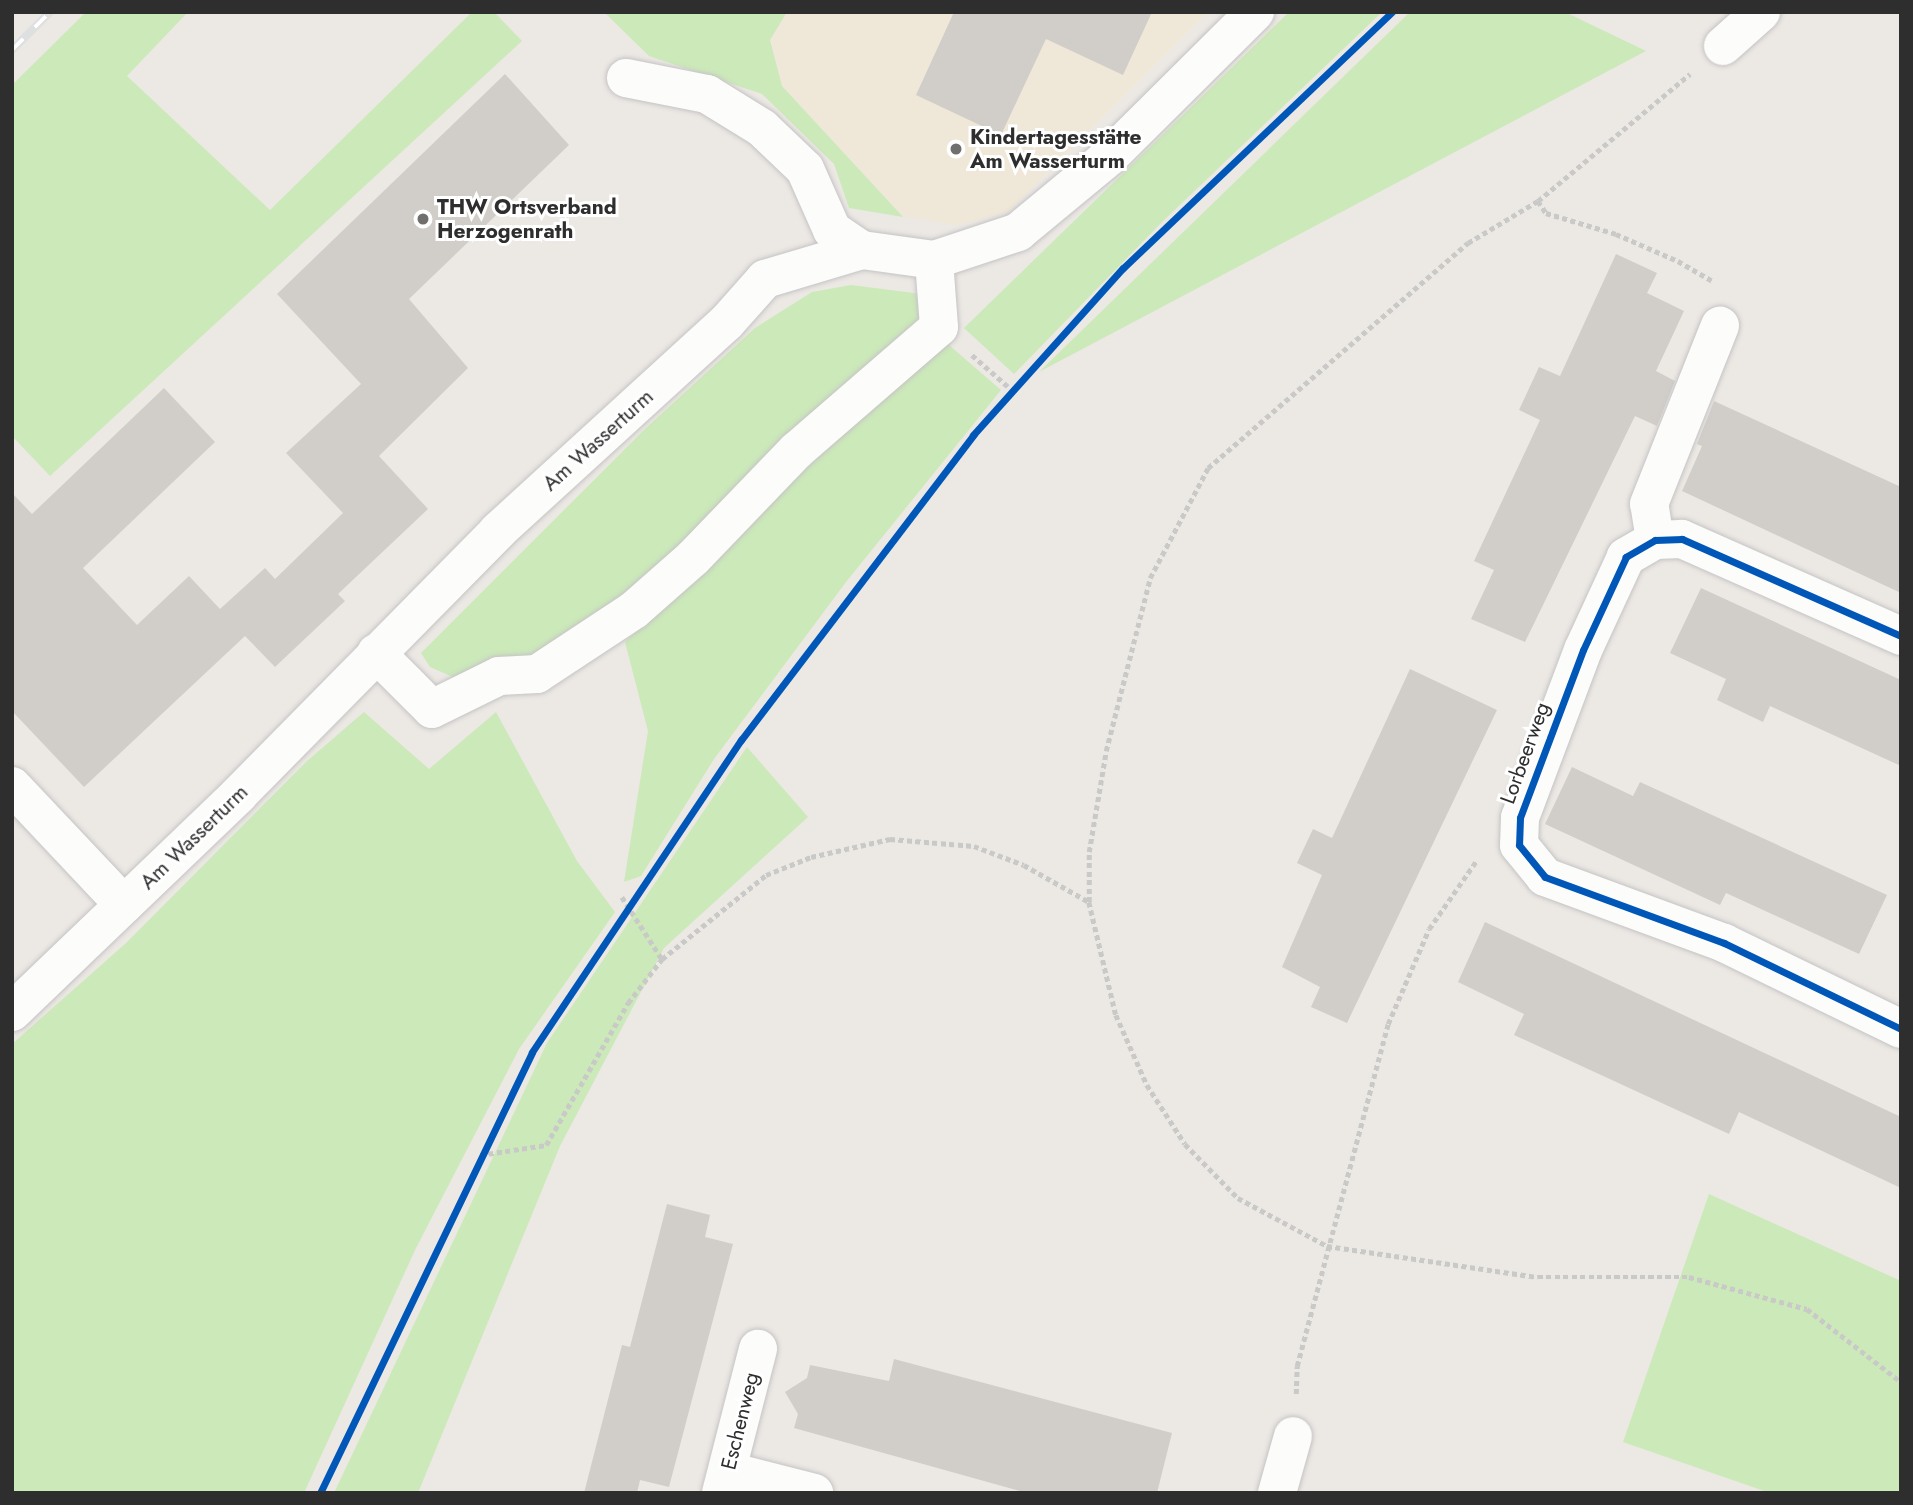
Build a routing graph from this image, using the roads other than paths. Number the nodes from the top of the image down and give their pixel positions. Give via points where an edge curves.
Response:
1 (1255, 12) edge
2 (1761, 12) edge
3 (1723, 47) road end
4 (626, 78) dead end
5 (862, 250) junction
6 (934, 260) junction
7 (1720, 326) road end
8 (1655, 540) junction
9 (1901, 636) edge
10 (376, 653) junction
11 (12, 786) edge
12 (124, 905) junction
13 (12, 1012) edge
14 (1901, 1029) edge
15 (758, 1349) dead end
16 (1293, 1436) road end
17 (724, 1482) edge
18 (814, 1493) edge
19 (1277, 1493) edge

1 - 6 street, Am Wasserturm via 1111,155 1018,232
2 - 3 street
4 - 5 street via 707,94 761,128 805,169 832,230
5 - 6 street, Am Wasserturm
5 - 10 street, Am Wasserturm via 765,279 726,323 498,531
6 - 10 street via 939,327 796,451 693,558 634,611 537,674 499,676 432,709
7 - 8 street via 1649,504
8 - 9 street via 1682,540
8 - 14 street, Lorbeerweg via 1626,557 1583,650 1520,818 1519,845 1545,877 1724,943
10 - 12 street, Am Wasserturm
11 - 12 street
12 - 13 street, Am Wasserturm
15 - 17 street, Eschenweg
16 - 19 street
17 - 18 street

